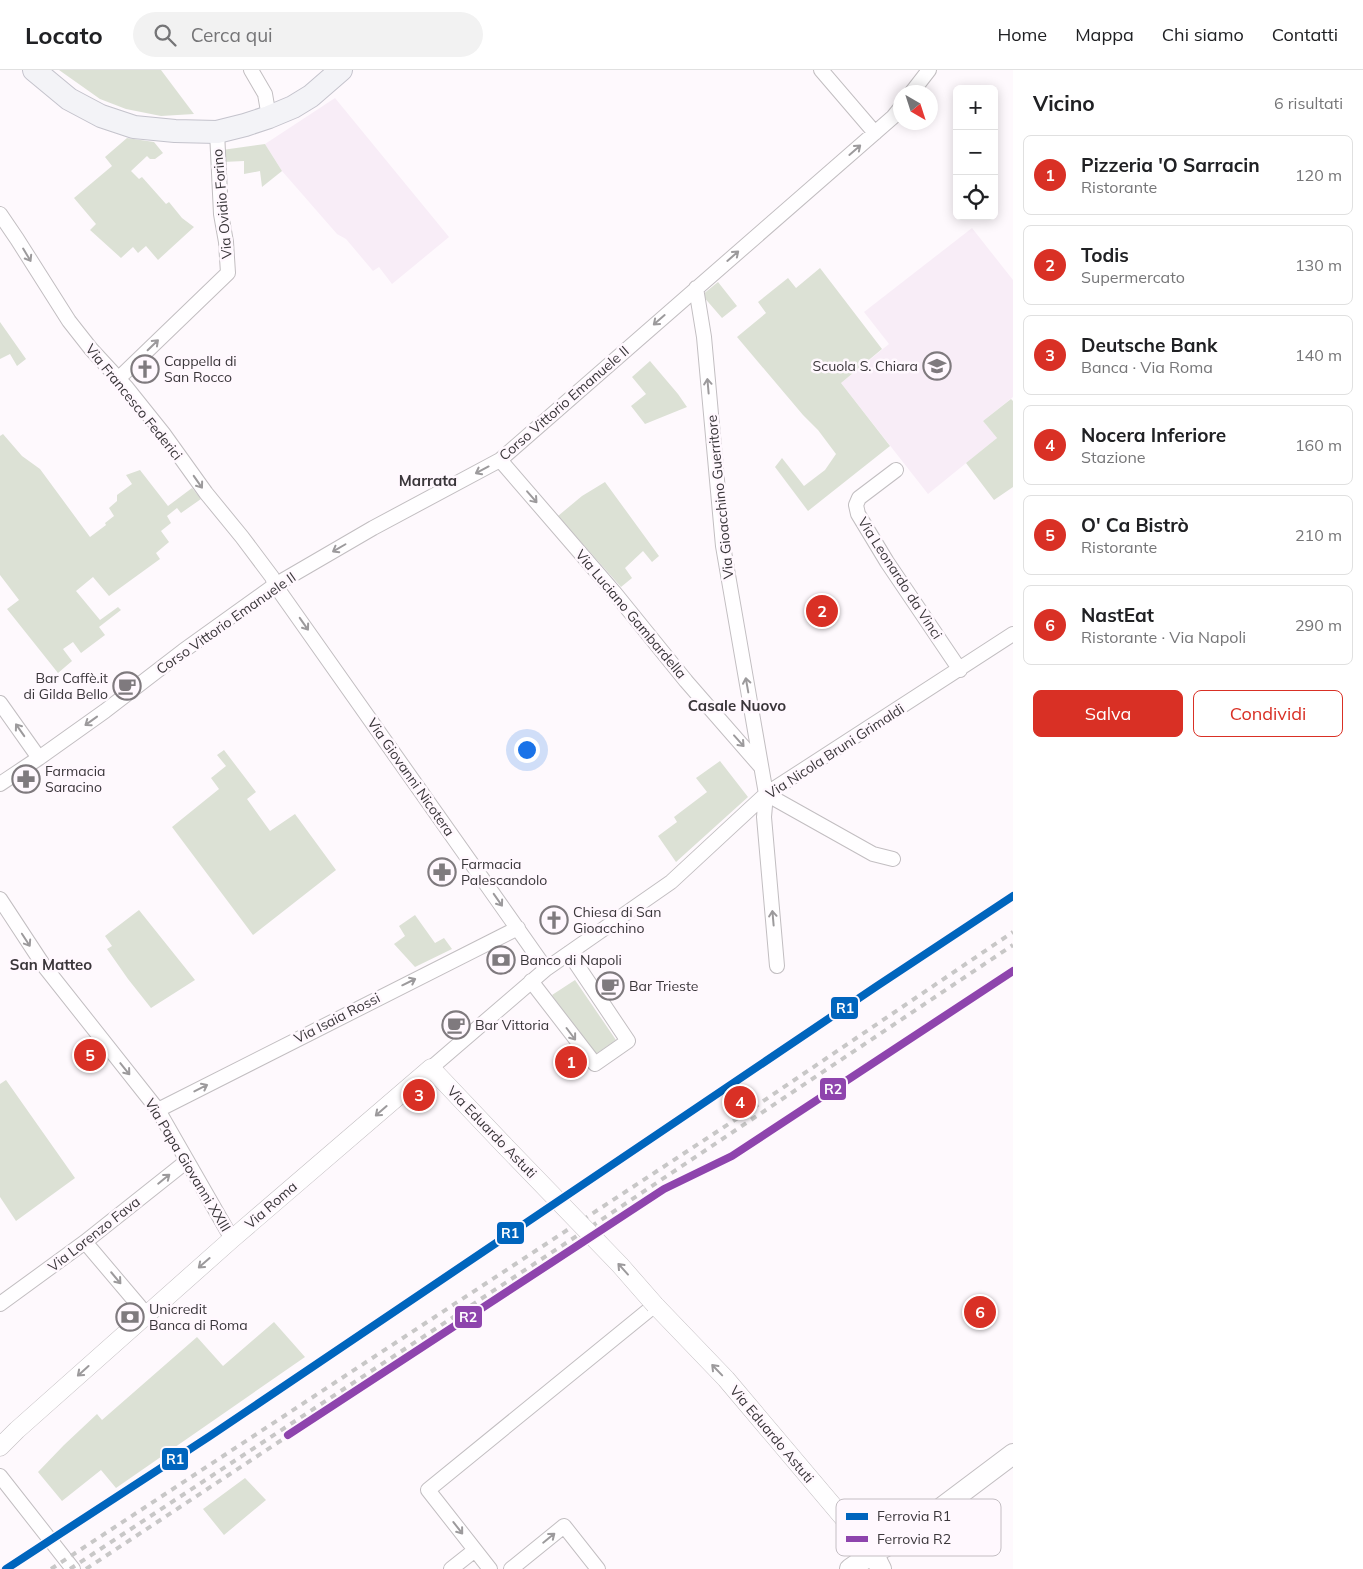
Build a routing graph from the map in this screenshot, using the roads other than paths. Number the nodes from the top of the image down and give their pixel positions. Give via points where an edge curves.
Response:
1 (34, 70) edge
2 (251, 70) edge
3 (341, 70) edge
4 (821, 70) edge
5 (929, 70) edge
6 (917, 85) edge
7 (269, 117) junction
8 (893, 117) edge
9 (217, 132) junction
10 (875, 133) junction
11 (0, 214) edge
12 (696, 288) junction
13 (118, 379) junction
14 (500, 460) junction
15 (896, 470) dead end
16 (275, 585) junction
17 (1013, 634) edge
18 (960, 670) junction
19 (0, 703) edge
20 (39, 758) junction
21 (762, 768) junction
22 (0, 784) edge
23 (766, 794) junction
24 (892, 859) dead end
25 (0, 899) edge
26 (518, 928) junction
27 (569, 953) junction
28 (777, 966) dead end
29 (546, 969) junction
30 (531, 981) junction
31 (431, 1068) junction
32 (158, 1110) junction
33 (187, 1161) junction
34 (232, 1239) junction
35 (85, 1242) junction
36 (0, 1304) edge
37 (655, 1305) junction
38 (146, 1314) junction
39 (17, 1430) junction
40 (0, 1440) edge
41 (0, 1447) edge
42 (1013, 1454) edge
43 (0, 1476) edge
44 (952, 1499) edge
45 (836, 1512) edge
46 (475, 1550) junction
47 (877, 1561) edge
48 (73, 1569) edge
49 (451, 1569) edge
50 (490, 1569) edge
51 (511, 1569) edge
52 (598, 1569) edge
53 (850, 1569) edge

1 - 9 main road via 69,99 101,116 134,127
2 - 7 street via 264,94
3 - 7 main road via 311,96
4 - 10 street
5 - 6 street
7 - 9 main road
8 - 10 street, Corso Vittorio Emanuele II
13 -> 9 street, Via Ovidio Forino via 228,273
12 -> 10 street, Corso Vittorio Emanuele II
11 -> 13 street, Via Francesco Federici via 69,321
12 -> 14 street, Corso Vittorio Emanuele II
21 -> 12 street, Via Gioacchino Guerritore via 722,546 704,337
13 -> 16 street, Via Francesco Federici via 164,433
14 -> 16 street, Corso Vittorio Emanuele II
14 -> 21 street, Via Luciano Gambardella
15 - 18 street, Via Leonardo da Vinci via 859,498 856,505 858,514 886,562
16 -> 20 street, Corso Vittorio Emanuele II
16 -> 26 street, Via Giovanni Nicotera
17 - 18 street, Via Nicola Bruni Grimaldi
18 - 23 street, Via Nicola Bruni Grimaldi
20 -> 19 street
20 - 22 street, Corso Vittorio Emanuele II
21 - 23 street, Via Gioacchino Guerritore
23 - 24 street via 873,854
23 - 27 street, Via Nicola Bruni Grimaldi via 672,882
28 -> 23 street, Via Gioacchino Guerritore via 764,817
25 -> 32 street, Via Papa Giovanni XXIII via 44,966
26 - 29 street, Via Giovanni Nicotera
32 -> 26 street, Via Isaia Rossi
27 - 29 street, Via Nicola Bruni Grimaldi
30 -> 27 street via 595,1064 628,1041
29 - 30 street, Via Roma
30 - 31 street, Via Roma
31 -> 34 street, Via Roma
37 -> 31 street, Via Eduardo Astuti, bridge
32 - 33 street, Via Papa Giovanni XXIII
33 - 34 street, Via Papa Giovanni XXIII
35 -> 33 street, Via Lorenzo Fava
34 -> 38 street, Via Roma
35 - 36 street, Via Lorenzo Fava
35 -> 38 street
45 -> 37 street, Via Eduardo Astuti via 726,1379
37 -> 46 street via 428,1490
38 -> 39 street, Via Roma
39 - 40 street
39 - 41 street, Via Roma
42 - 44 main road
43 - 48 street
46 - 49 street
46 - 50 street
47 - 53 main road
51 -> 52 street via 564,1526

